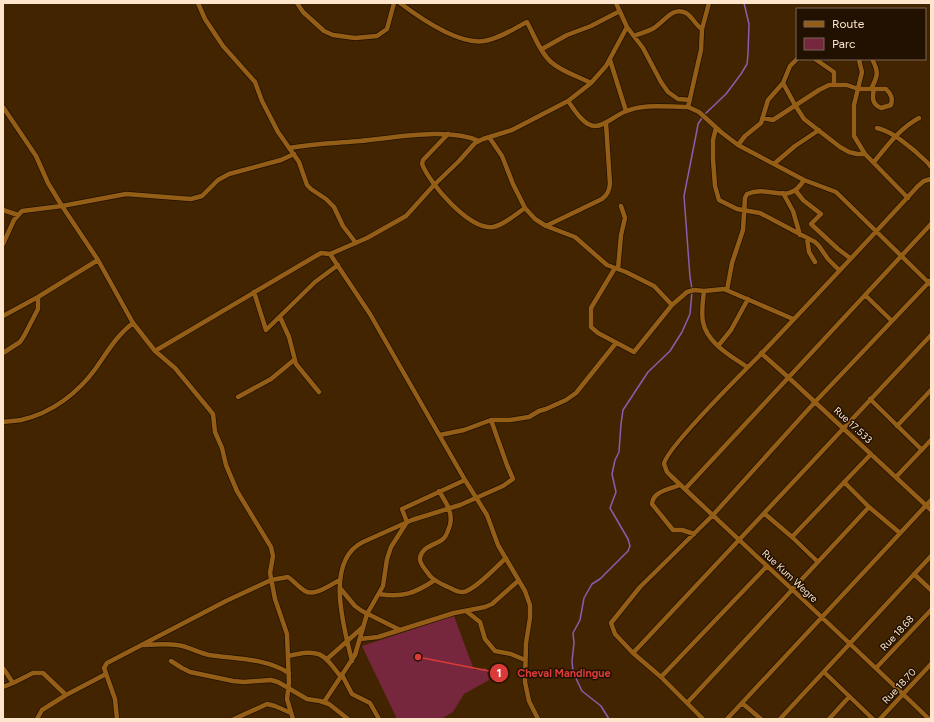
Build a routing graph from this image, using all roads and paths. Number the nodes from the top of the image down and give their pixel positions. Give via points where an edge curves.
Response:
1 (198, 3) edge
2 (297, 3) edge
3 (394, 3) edge
4 (400, 3) edge
5 (616, 3) edge
6 (708, 3) edge
7 (620, 11) junction
8 (627, 27) junction
9 (702, 29) junction
10 (634, 36) junction
11 (542, 49) junction
12 (610, 60) junction
13 (796, 60) edge
14 (816, 60) edge
15 (859, 60) edge
16 (872, 60) edge
17 (591, 83) junction
18 (783, 83) junction
19 (834, 84) junction
20 (858, 89) junction
21 (872, 89) junction
22 (690, 100) junction
23 (568, 101) junction
24 (795, 105) junction
25 (3, 107) edge
26 (688, 107) junction
27 (626, 111) junction
28 (764, 118) junction
29 (919, 118) dead end
30 (606, 123) junction
31 (716, 128) junction
32 (877, 128) dead end
33 (818, 130) junction
34 (448, 134) junction
35 (896, 136) junction
36 (489, 137) junction
37 (479, 141) junction
38 (738, 145) junction
39 (289, 148) junction
40 (294, 154) junction
41 (865, 154) junction
42 (874, 162) junction
43 (775, 163) junction
44 (931, 167) edge
45 (931, 179) edge
46 (804, 180) junction
47 (434, 185) junction
48 (796, 191) junction
49 (783, 193) junction
50 (908, 198) junction
51 (62, 206) junction
52 (621, 206) dead end
53 (525, 208) junction
54 (3, 210) edge
55 (744, 210) junction
56 (18, 215) junction
57 (931, 224) edge
58 (546, 226) junction
59 (875, 232) junction
60 (800, 235) junction
61 (807, 238) junction
62 (356, 243) junction
63 (3, 244) edge
64 (330, 254) junction
65 (900, 256) junction
66 (850, 258) junction
67 (98, 260) junction
68 (815, 262) dead end
69 (338, 265) junction
70 (616, 269) junction
71 (840, 270) junction
72 (930, 283) edge
73 (727, 290) junction
74 (704, 291) junction
75 (254, 292) junction
76 (865, 295) junction
77 (38, 297) junction
78 (748, 299) junction
79 (672, 305) junction
80 (3, 316) edge
81 (280, 317) junction
82 (793, 319) junction
83 (892, 321) junction
84 (134, 323) junction
85 (931, 335) edge
86 (616, 343) junction
87 (718, 346) junction
88 (155, 351) junction
89 (3, 353) edge
90 (761, 353) junction
91 (294, 360) junction
92 (747, 367) junction
93 (788, 377) junction
94 (931, 390) edge
95 (319, 392) dead end
96 (238, 397) dead end
97 (870, 399) junction
98 (815, 402) junction
99 (491, 420) junction
100 (3, 422) edge
101 (897, 426) junction
102 (843, 428) junction
103 (440, 436) junction
104 (931, 440) edge
105 (922, 450) junction
106 (871, 454) junction
107 (896, 477) junction
108 (465, 480) junction
109 (844, 482) junction
110 (680, 485) junction
111 (685, 489) junction
112 (439, 491) junction
113 (476, 497) junction
114 (931, 500) edge
115 (926, 506) junction
116 (869, 507) junction
117 (450, 509) junction
118 (931, 510) edge
119 (765, 514) junction
120 (713, 515) junction
121 (407, 522) junction
122 (900, 533) junction
123 (694, 534) junction
124 (792, 537) junction
125 (738, 540) junction
126 (931, 556) edge
127 (506, 558) junction
128 (818, 562) junction
129 (767, 566) junction
130 (914, 574) junction
131 (271, 580) junction
132 (340, 580) junction
133 (434, 580) junction
134 (518, 581) junction
135 (340, 588) junction
136 (792, 588) junction
137 (931, 590) edge
138 (379, 594) junction
139 (931, 610) edge
140 (466, 611) junction
141 (367, 614) junction
142 (822, 618) junction
143 (363, 627) junction
144 (400, 630) junction
145 (360, 638) junction
146 (347, 641) junction
147 (849, 644) junction
148 (142, 645) junction
149 (633, 653) junction
150 (288, 656) junction
151 (327, 659) junction
152 (525, 660) junction
153 (171, 661) dead end
154 (352, 661) junction
155 (930, 666) edge
156 (3, 668) edge
157 (876, 668) junction
158 (824, 672) junction
159 (106, 674) junction
160 (289, 674) junction
161 (341, 676) junction
162 (661, 677) junction
163 (13, 683) junction
164 (3, 687) edge
165 (288, 687) junction
166 (904, 694) junction
167 (66, 695) junction
168 (849, 698) junction
169 (324, 702) junction
170 (687, 703) junction
171 (742, 703) junction
172 (291, 713) junction
173 (37, 719) edge
174 (117, 719) edge
175 (234, 719) edge
176 (293, 719) edge
177 (348, 719) edge
178 (379, 719) edge
179 (538, 719) edge
180 (703, 719) edge
181 (727, 719) edge
182 (761, 719) edge
183 (780, 719) edge
184 (829, 719) edge
185 (873, 719) edge
186 (880, 719) edge
187 (929, 719) edge

1 - 39 street via 223,46 255,82 270,116
2 - 3 street via 324,31 355,38 377,36 387,29
4 - 11 street via 433,26 476,41 498,37 526,22
5 - 7 street
6 - 9 street
7 - 8 street
7 - 11 street
8 - 10 street
8 - 12 street
9 - 10 street via 686,13 677,11 653,29
9 - 22 street via 701,50
10 - 22 street via 668,92 678,99
11 - 17 street via 552,63
12 - 17 street
12 - 27 street
13 - 18 street via 790,66
14 - 19 street via 834,72
15 - 20 street via 862,72
16 - 21 street via 877,71
17 - 23 street
18 - 24 street
18 - 28 street via 768,100
19 - 20 street via 851,85
19 - 24 street
20 - 21 street
20 - 41 street via 854,105 853,133
21 - 21 street via 874,103 877,106 881,108 891,105 891,94 886,89
22 - 26 street
23 - 30 street via 589,125 598,126
23 - 36 street via 512,130
24 - 28 street via 773,120
24 - 33 street via 804,118
25 - 51 street via 36,156
26 - 27 street via 642,107
26 - 31 street via 699,112
27 - 30 street
28 - 38 street
29 - 35 street
30 - 58 street via 610,190 602,199
31 - 38 street
31 - 55 street via 712,159 718,198
32 - 35 street
33 - 41 street via 849,152
33 - 43 street
34 - 37 street
34 - 39 street
34 - 47 street via 422,162
35 - 42 street
35 - 44 street via 906,142
36 - 37 street
36 - 53 street via 502,156
37 - 47 street
38 - 43 street
39 - 40 street
40 - 51 street via 229,174 218,180 202,196 191,199 126,194
40 - 62 street via 307,185 334,207 343,226
41 - 42 street
42 - 50 street
43 - 46 street
45 - 50 street via 921,184
46 - 48 street
46 - 59 street via 836,192
47 - 53 street via 449,203 463,214 488,227 499,226
47 - 62 street via 406,216
48 - 49 street
48 - 66 street via 821,214 812,224
49 - 55 street via 749,193 745,198
49 - 60 street via 793,211
50 - 59 street
51 - 56 street via 25,211
51 - 67 street
52 - 70 street via 625,214
53 - 58 street
54 - 56 street
55 - 60 street via 760,213
55 - 73 street via 743,230 732,263
56 - 63 street
57 - 65 street
58 - 70 street via 575,237 607,265
59 - 65 street
59 - 66 street
60 - 61 street
61 - 68 street via 809,252
61 - 71 street via 819,246
62 - 64 street
64 - 69 street
64 - 75 street via 321,253
65 - 72 street
65 - 76 street
66 - 71 street
67 - 77 street
67 - 84 street
69 - 81 street via 315,282
69 - 103 street via 370,314
70 - 79 street via 654,286
70 - 86 street via 591,308 590,323 593,330
71 - 82 street
72 - 83 street
73 - 74 street
73 - 78 street
74 - 79 street via 687,292
74 - 87 street via 702,320 707,332
75 - 81 street via 266,330
75 - 88 street
76 - 83 street
76 - 93 street
77 - 80 street
77 - 89 street via 38,309 24,336 20,342
78 - 82 street
78 - 87 street via 731,330
79 - 86 street via 634,352
81 - 91 street via 289,337
82 - 90 street
83 - 98 street
84 - 88 street
84 - 100 street via 116,338 96,368 72,394 42,413
85 - 97 street
86 - 99 street via 584,384 571,396 529,417
87 - 92 street
88 - 131 street via 175,368 212,414 226,465 271,547
90 - 92 street
90 - 93 street, Rue 17.533
91 - 95 street
91 - 96 street via 272,379
92 - 110 street, Rue Kum Wegre via 667,456 664,464 667,472
93 - 98 street, Rue 17.533
93 - 111 street
94 - 101 street
97 - 101 street
97 - 102 street
98 - 102 street, Rue 17.533
98 - 120 street
99 - 103 street
99 - 113 street via 513,479
101 - 105 street
102 - 106 street, Rue 17.533
102 - 119 street
103 - 108 street
104 - 105 street
105 - 107 street
106 - 107 street, Rue 17.533
106 - 109 street
107 - 115 street, Rue 17.533
108 - 112 street
108 - 113 street
109 - 116 street
109 - 124 street
110 - 111 street, Rue Kum Wegre
110 - 123 street via 655,496 652,504 673,530
111 - 120 street, Rue Kum Wegre
112 - 117 street
112 - 121 street via 403,508
113 - 117 street
113 - 127 street via 487,514 498,545
114 - 115 street
115 - 118 street, Rue 17.533
115 - 122 street
116 - 122 street
116 - 128 street
117 - 121 street
117 - 133 street via 451,521 447,535 427,548 420,557
119 - 124 street
119 - 125 street
120 - 123 street
120 - 125 street, Rue Kum Wegre
121 - 132 street via 351,549
121 - 138 street via 390,547 383,586
122 - 142 street
123 - 149 street via 640,587 611,623 615,634
124 - 128 street
125 - 129 street, Rue Kum Wegre
125 - 149 street
126 - 130 street
127 - 133 street via 468,591 460,592
127 - 134 street
128 - 136 street
129 - 136 street, Rue Kum Wegre
129 - 162 street
130 - 137 street
130 - 147 street
131 - 132 street via 288,577 305,591 311,592
131 - 148 street
131 - 150 street via 287,634
132 - 135 street
133 - 138 street via 413,593 396,596
134 - 140 street via 492,604
134 - 152 street via 530,605
135 - 141 street via 355,606
135 - 146 street
136 - 142 street, Rue Kum Wegre
136 - 170 street
138 - 141 street
139 - 157 street, Rue 18.68
140 - 144 street
140 - 152 street via 480,622 485,639 495,651
141 - 143 street
141 - 144 street
142 - 147 street, Rue Kum Wegre
142 - 171 street
143 - 145 street
143 - 146 street
144 - 145 street via 378,637
145 - 154 street
146 - 151 street
146 - 154 street
147 - 157 street, Rue Kum Wegre
147 - 158 street
148 - 159 street via 106,663
148 - 160 street via 177,645 206,655 250,659 283,669
149 - 162 street
150 - 151 street via 311,652
150 - 160 street
151 - 161 street
152 - 179 street via 526,691 531,708
153 - 165 street via 190,672 233,681 271,680
154 - 161 street
155 - 166 street, Rue 18.70
156 - 163 street
157 - 166 street, Rue Kum Wegre
158 - 168 street
158 - 183 street
159 - 167 street
159 - 174 street via 115,699
160 - 165 street
161 - 169 street
161 - 178 street via 352,694 370,703
162 - 170 street
163 - 164 street
163 - 167 street via 33,673 43,673
165 - 169 street via 306,699
165 - 172 street via 287,699
166 - 186 street, Rue 18.70
166 - 187 street, Rue Kum Wegre
167 - 173 street via 42,710
168 - 184 street
168 - 185 street
169 - 177 street
170 - 180 street
171 - 181 street
171 - 182 street
172 - 175 street via 267,704
172 - 176 street

